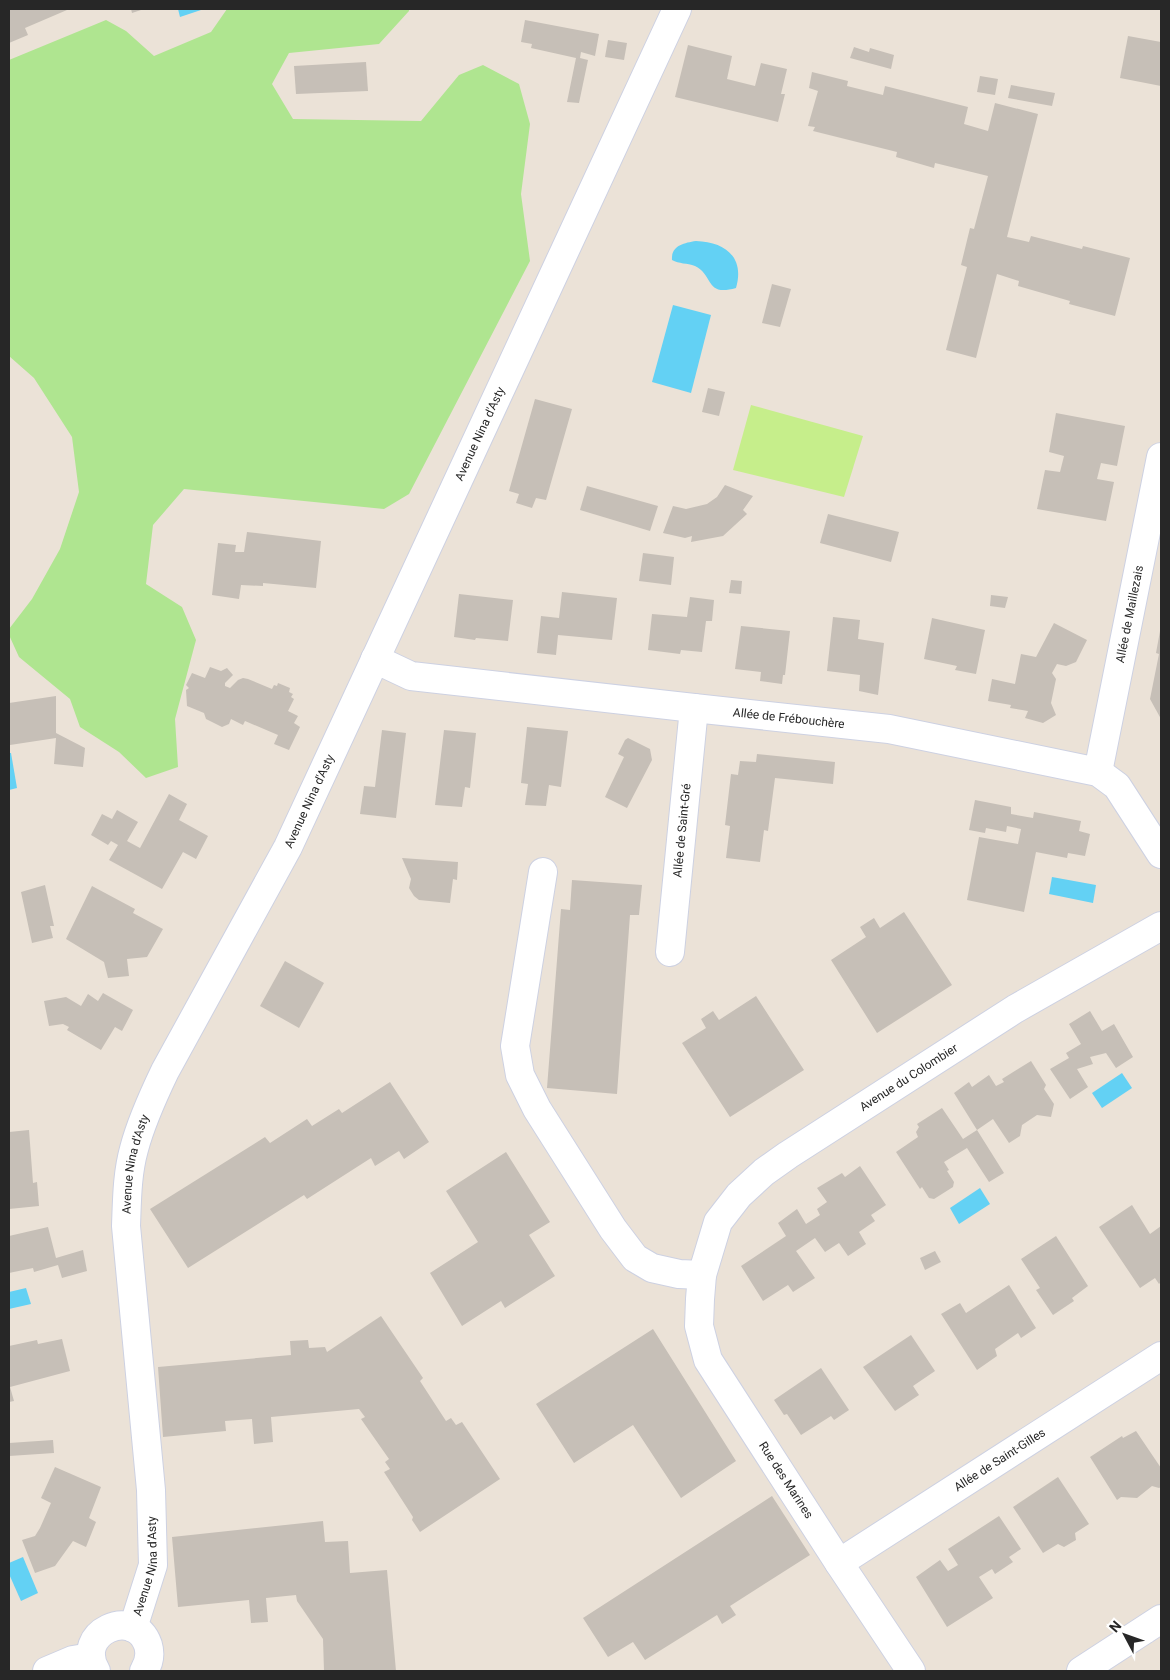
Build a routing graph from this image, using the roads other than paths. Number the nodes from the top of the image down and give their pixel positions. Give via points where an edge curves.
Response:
1 (677, 9) edge
2 (1161, 457) edge
3 (1153, 538) edge
4 (375, 659) junction
5 (694, 708) junction
6 (1098, 772) junction
7 (1161, 854) edge
8 (543, 872) dead end
9 (1161, 926) edge
10 (670, 952) dead end
11 (702, 1275) junction
12 (1161, 1356) edge
13 (839, 1564) junction
14 (1161, 1619) edge
15 (133, 1628) junction
16 (94, 1664) edge
17 (47, 1671) edge
18 (144, 1671) edge
19 (911, 1671) edge
20 (1081, 1671) edge

1 - 4 street, Avenue Nina d'Asty
2 - 3 street, Allée de Maillezais
3 - 6 street, Allée de Maillezais
4 - 5 street, Allée de Frébouchère via 411,676
4 - 15 street, Avenue Nina d'Asty via 288,847 151,1100 133,1151 126,1226 151,1490 153,1565
5 - 6 street, Allée de Frébouchère via 889,728
5 - 10 street, Allée de Saint-Gré
6 - 7 street, Allée de Frébouchère via 1117,786
8 - 11 street via 515,1046 520,1075 537,1109 635,1258 652,1268
9 - 11 street, Avenue du Colombier via 1015,1008 764,1172 739,1195 718,1222
11 - 13 street, Rue des Marines via 699,1326 708,1360
12 - 13 street, Allée de Saint-Gilles
13 - 19 street, Rue des Marines
14 - 20 street
15 - 16 street via 113,1626 104,1630 92,1647
15 - 18 street via 141,1634 150,1651
16 - 17 street via 74,1660

